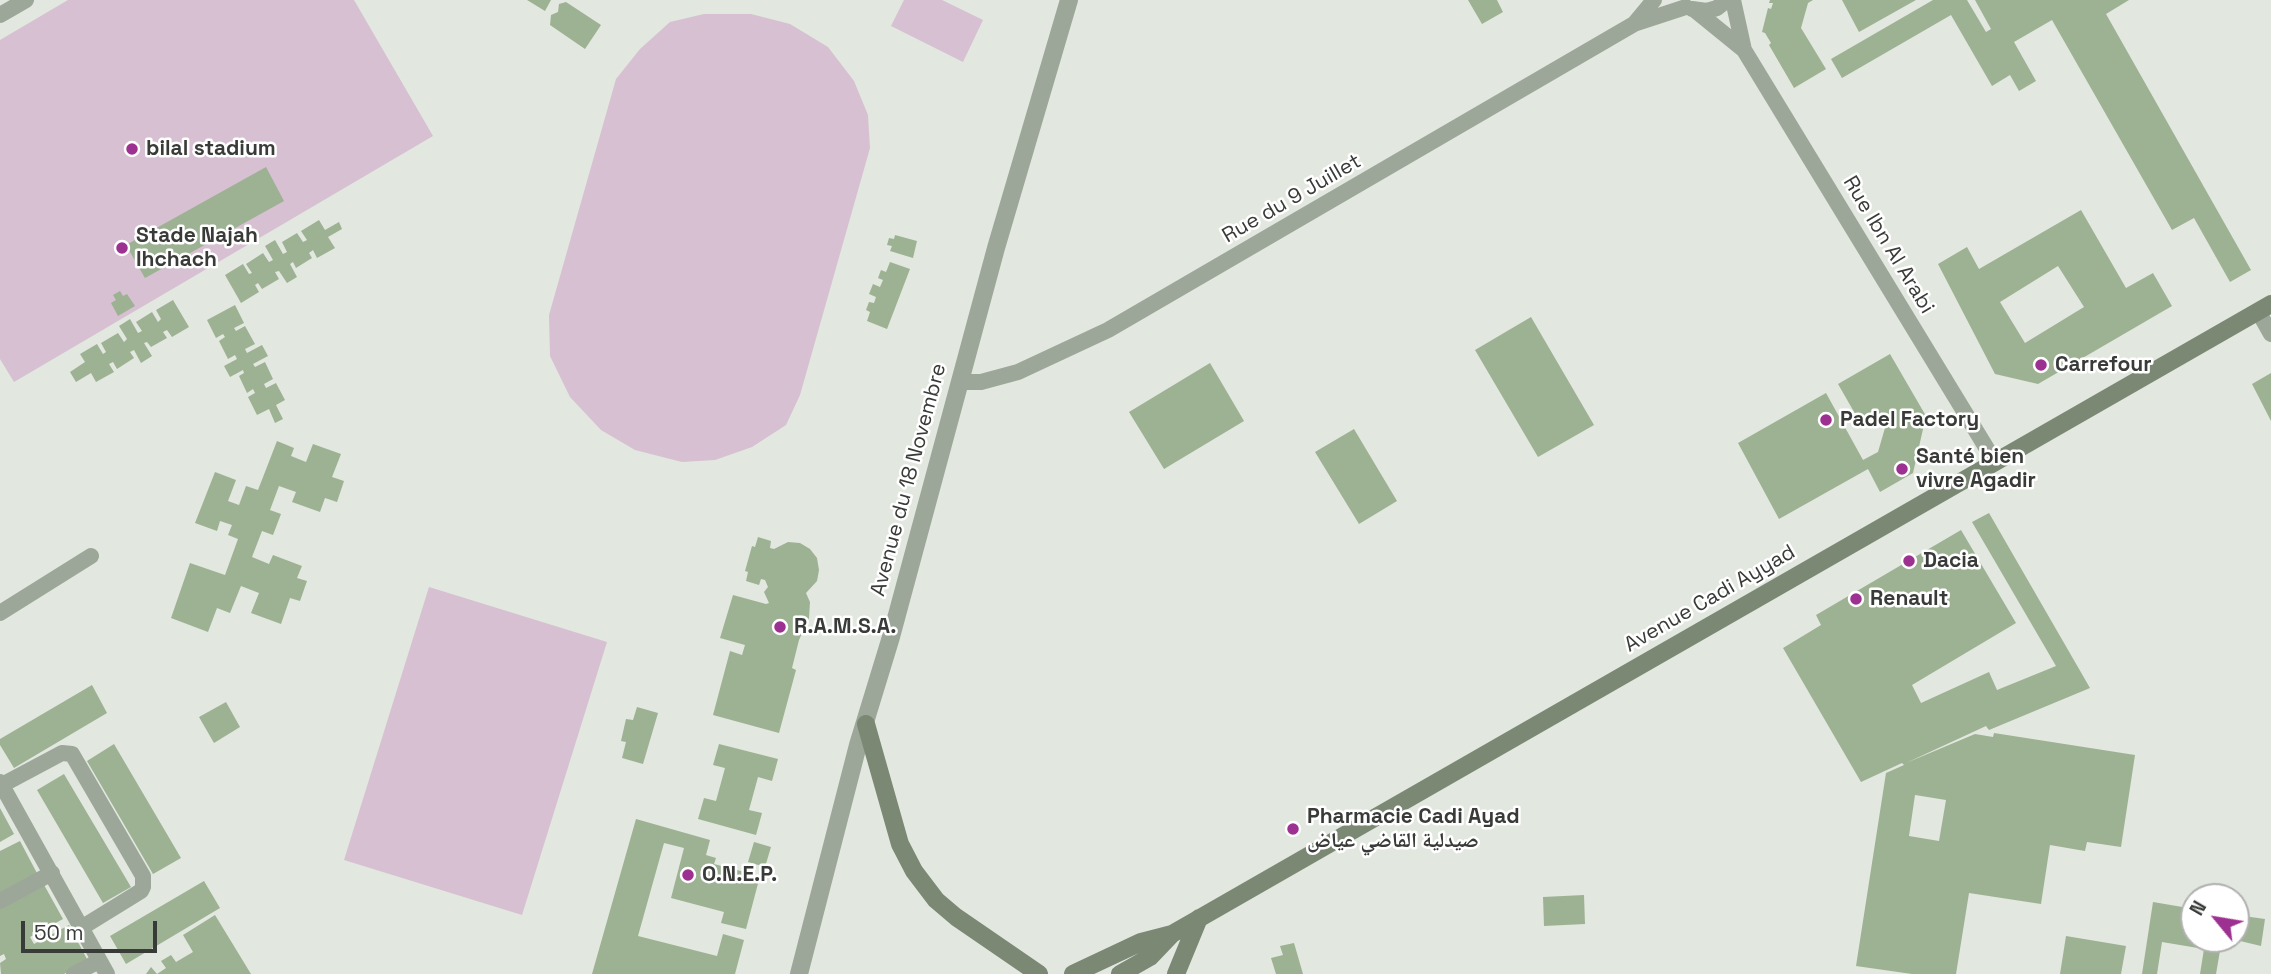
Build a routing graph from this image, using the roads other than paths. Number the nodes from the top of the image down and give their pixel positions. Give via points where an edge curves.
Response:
1 (26, 0) edge
2 (1069, 0) edge
3 (1654, 0) edge
4 (1727, 0) edge
5 (1734, 0) edge
6 (1687, 6) edge
7 (0, 15) edge
8 (1634, 24) junction
9 (1745, 50) junction
10 (2264, 308) edge
11 (2271, 334) edge
12 (960, 382) junction
13 (1995, 462) junction
14 (91, 556) dead end
15 (0, 613) edge
16 (866, 724) junction
17 (1, 783) edge
18 (52, 873) junction
19 (0, 901) edge
20 (1199, 918) junction
21 (81, 928) junction
22 (1172, 934) junction
23 (103, 967) edge
24 (74, 974) edge
25 (799, 974) edge
26 (1039, 974) edge
27 (1073, 974) edge
28 (1121, 974) edge
29 (1176, 974) edge

1 - 7 street
2 - 12 street, Avenue du 18 Novembre
3 - 8 street, Rue du 9 Juillet
4 - 6 street, Rue du 9 Juillet via 1707,11
5 - 9 street, Rue Ibn Al Arabi
6 - 8 street, Rue du 9 Juillet
6 - 9 street, Rue Ibn Al Arabi
8 - 12 street, Rue du 9 Juillet via 1108,330 1018,372 981,382
9 - 13 street, Rue Ibn Al Arabi
10 - 11 street
10 - 13 main road, Avenue Cadi Ayyad
12 - 16 street, Avenue du 18 Novembre
13 - 20 main road, Avenue Cadi Ayyad
14 - 15 street
16 - 25 street, Avenue du 18 Novembre
16 - 26 main road via 897,833 914,871 936,901
17 - 18 street
17 - 21 street via 62,752 72,754 143,876 141,891
18 - 19 street
18 - 21 street
20 - 22 main road, Avenue Cadi Ayyad
20 - 29 main road
21 - 23 street
22 - 27 main road, Avenue Cadi Ayyad via 1141,942
22 - 28 main road, Avenue Cadi Ayyad via 1150,957
23 - 24 street

